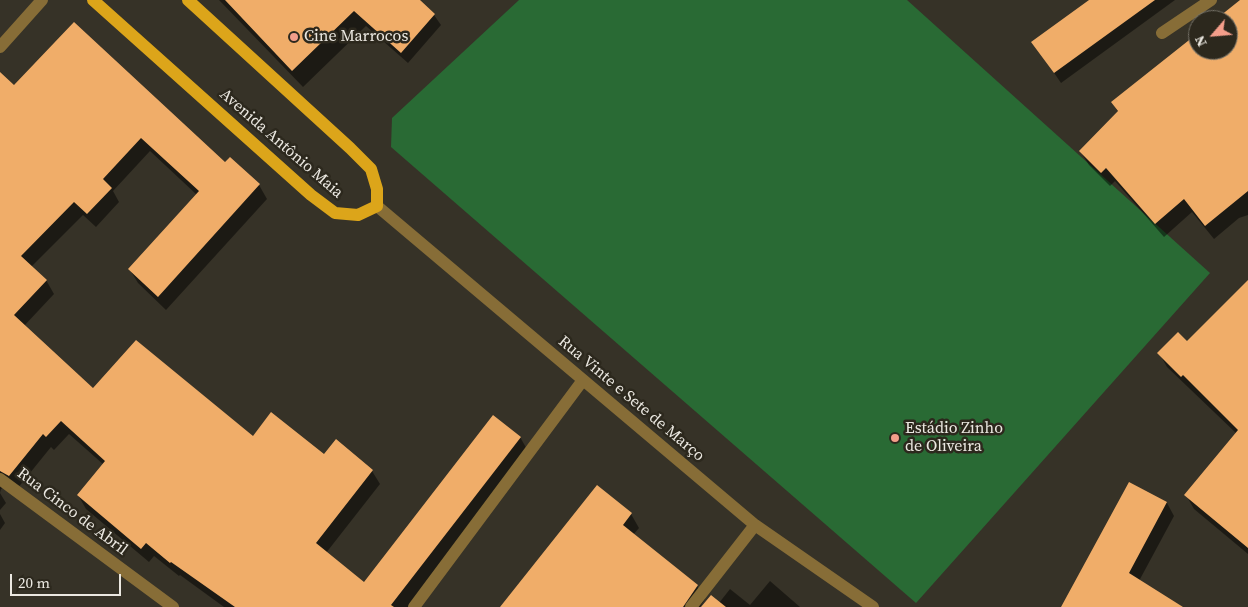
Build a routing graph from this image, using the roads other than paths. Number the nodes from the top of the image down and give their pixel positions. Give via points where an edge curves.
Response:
1 (42, 0) edge
2 (93, 0) edge
3 (188, 0) edge
4 (1211, 0) edge
5 (1162, 33) dead end
6 (0, 47) edge
7 (377, 206) junction
8 (583, 380) junction
9 (0, 479) edge
10 (755, 524) junction
11 (172, 607) edge
12 (414, 607) edge
13 (691, 607) edge
14 (873, 607) edge

1 - 6 street
2 - 7 main road, Avenida Antônio Maia via 335,213 358,215
3 - 7 main road via 371,170 377,188
4 - 5 street
7 - 8 street, Rua Vinte e Sete de Março
8 - 10 street, Rua Vinte e Sete de Março
8 - 12 street
9 - 11 street, Rua Cinco de Abril
10 - 13 street
10 - 14 street, Rua Vinte e Sete de Março

